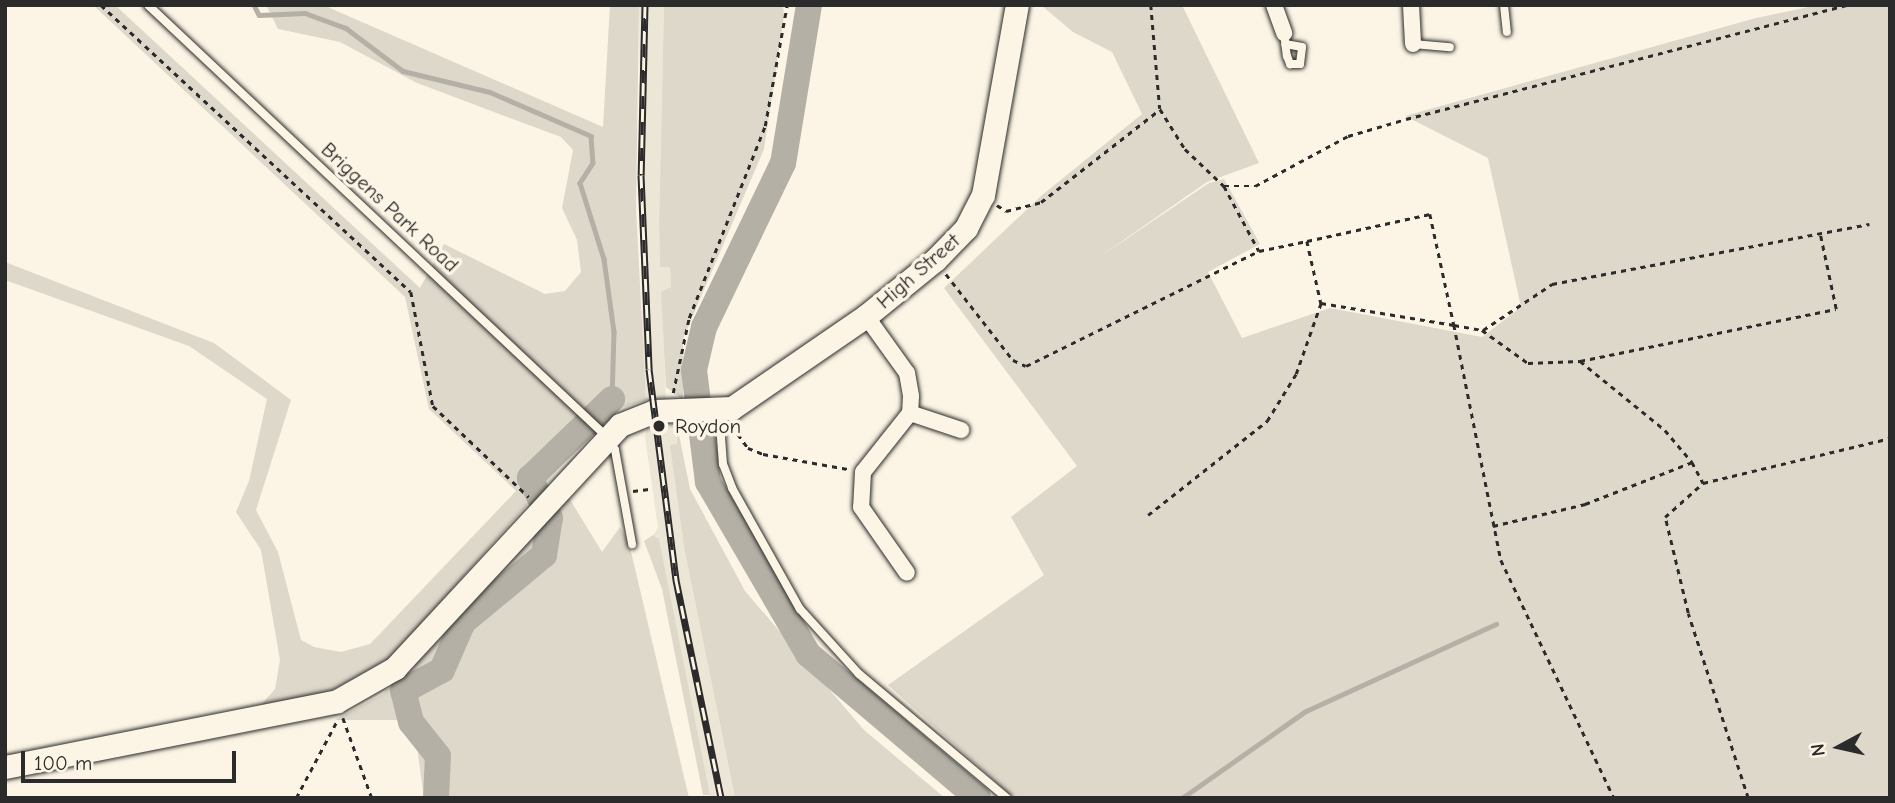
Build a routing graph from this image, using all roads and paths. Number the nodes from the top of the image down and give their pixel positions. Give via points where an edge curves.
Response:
1 (101, 5) edge
2 (148, 5) edge
3 (787, 5) edge
4 (1017, 5) edge
5 (1150, 5) edge
6 (1274, 5) edge
7 (1410, 5) edge
8 (1504, 5) edge
9 (1847, 5) edge
10 (1507, 32) dead end
11 (1285, 38) dead end
12 (1413, 44) joint
13 (1450, 47) dead end
14 (1160, 109) junction
15 (1224, 186) junction
16 (983, 195) junction
17 (1870, 224) dead end
18 (1820, 234) junction
19 (1307, 241) junction
20 (1259, 251) junction
21 (935, 260) junction
22 (1321, 303) junction
23 (866, 316) junction
24 (1454, 325) junction
25 (1482, 330) junction
26 (1580, 361) junction
27 (675, 410) junction
28 (715, 410) junction
29 (910, 414) junction
30 (601, 430) junction
31 (961, 430) dead end
32 (1890, 438) edge
33 (1692, 462) junction
34 (863, 472) junction
35 (1703, 483) junction
36 (649, 489) dead end
37 (623, 492) junction
38 (548, 500) junction
39 (1148, 515) dead end
40 (1493, 526) junction
41 (632, 544) dead end
42 (906, 573) dead end
43 (337, 701) junction
44 (5, 767) edge
45 (296, 798) edge
46 (372, 798) edge
47 (1007, 798) edge
48 (1614, 798) edge
49 (1748, 798) edge

1 - 38 path via 411,292 433,406
2 - 30 lane, Briggens Park Road
3 - 27 path via 765,125 689,318 674,375
4 - 16 main road, High Street
5 - 14 path
6 - 11 street
7 - 12 street
8 - 10 lane
9 - 15 path via 1406,119 1348,136 1255,186
12 - 13 lane
14 - 15 path via 1185,149
14 - 16 path via 1041,202 1006,211
15 - 20 path
16 - 21 main road, High Street via 966,228
17 - 18 path
18 - 25 path via 1552,285
18 - 26 path via 1836,309
19 - 20 path
19 - 22 path
19 - 24 path via 1430,214
20 - 21 path via 1026,366 1013,360
21 - 23 main road, High Street
22 - 24 path
22 - 39 path via 1296,374 1267,421
23 - 28 main road, High Street via 758,394
23 - 29 street via 907,373
24 - 25 path
24 - 40 path
25 - 26 path via 1528,363
26 - 33 path via 1665,430
27 - 28 main road
27 - 30 main road via 634,416
28 - 34 path via 748,448 762,454
28 - 47 lane via 723,464 732,488 800,609 859,674
29 - 31 street
29 - 34 street
30 - 37 lane
30 - 38 main road
32 - 35 path
33 - 35 path
33 - 40 path via 1585,504
34 - 42 street via 861,507
35 - 49 path via 1665,517 1688,613
36 - 37 path
37 - 41 lane
38 - 43 main road via 395,668
40 - 48 path via 1543,657 1588,733
43 - 44 main road
43 - 45 path via 340,715
43 - 46 path

